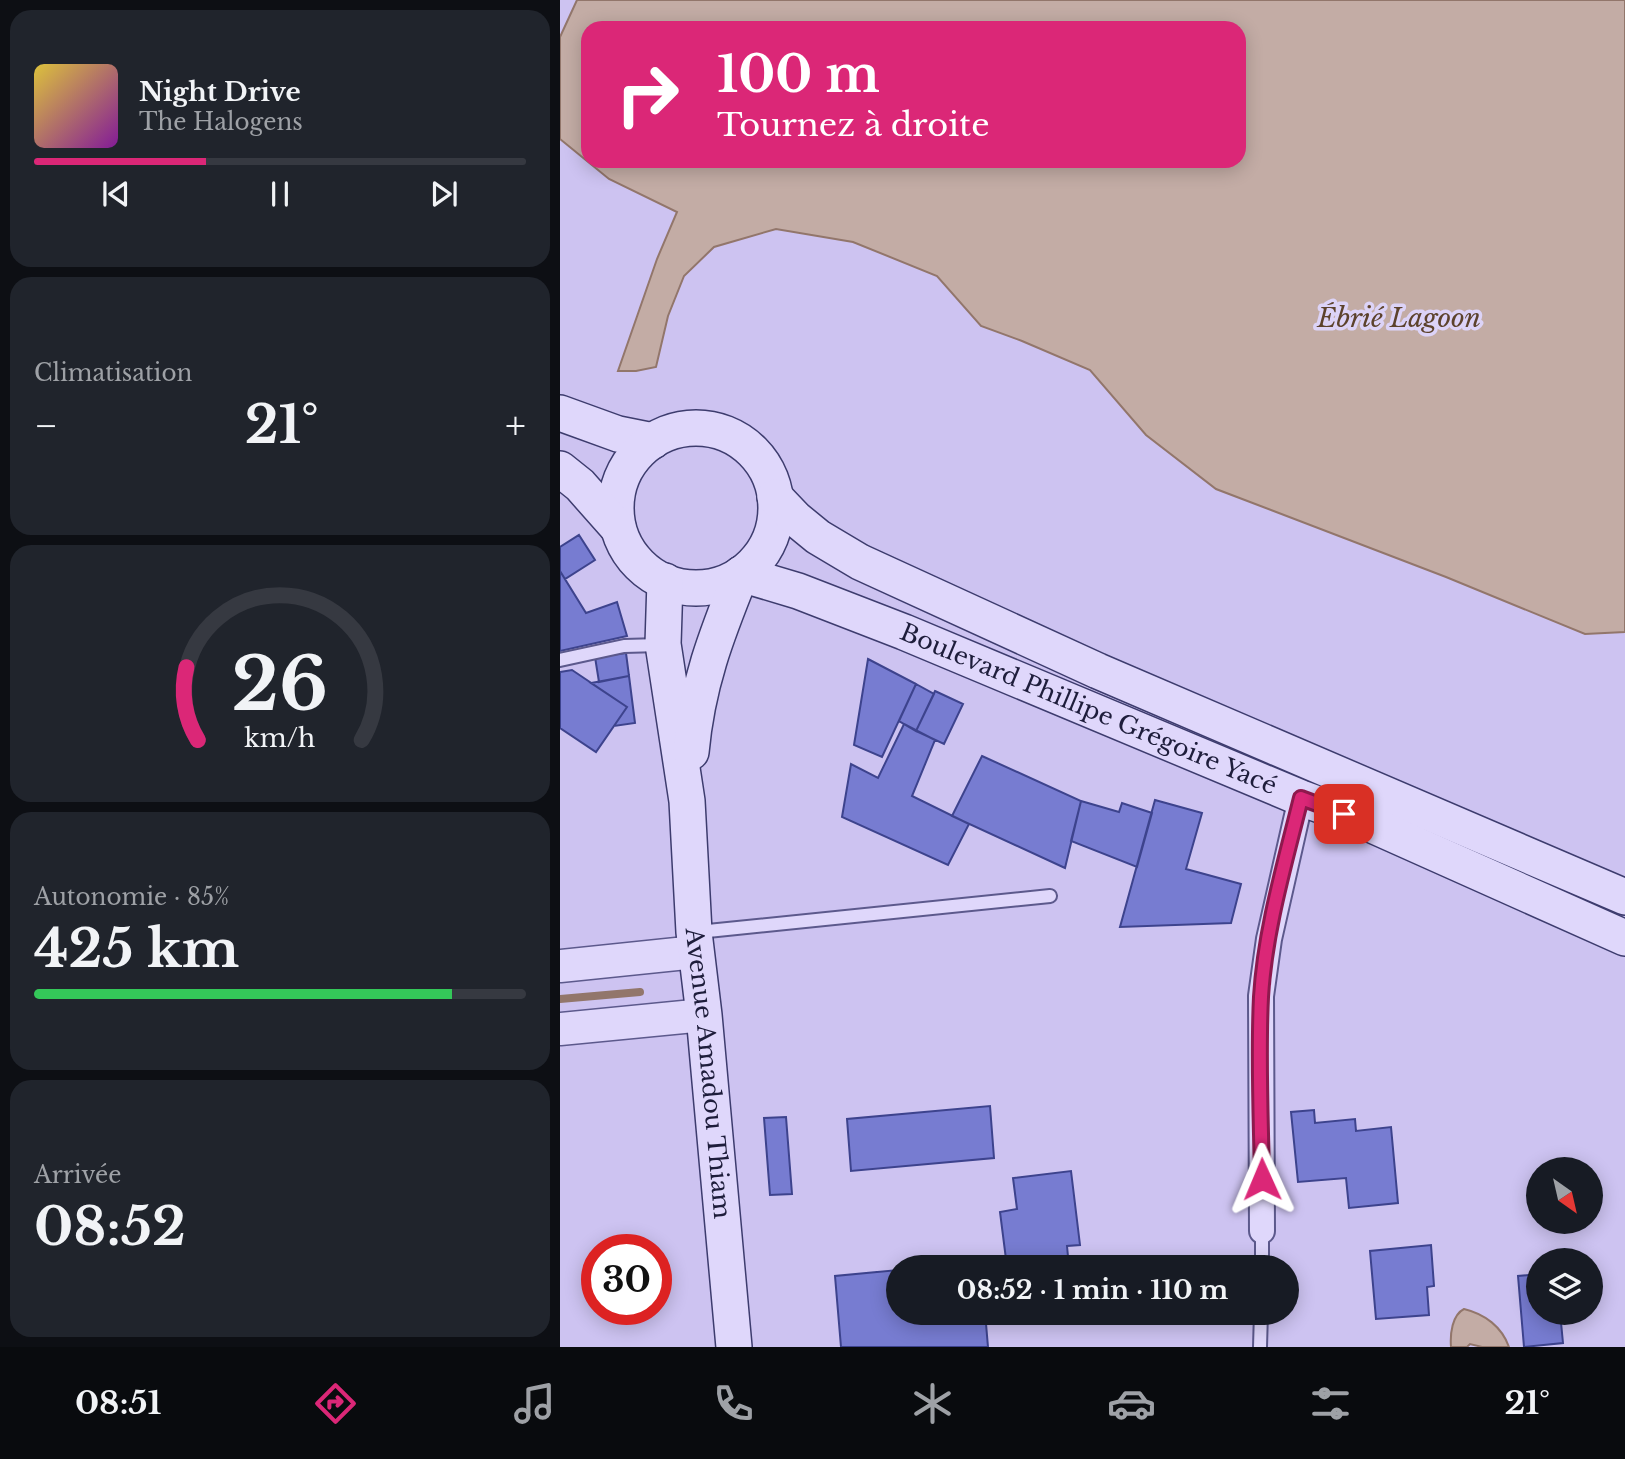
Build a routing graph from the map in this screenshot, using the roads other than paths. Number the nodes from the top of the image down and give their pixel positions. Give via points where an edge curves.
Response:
1 (560, 413) edge
2 (653, 441) junction
3 (560, 469) edge
4 (775, 497) junction
5 (618, 528) junction
6 (741, 574) junction
7 (665, 582) junction
8 (663, 644) junction
9 (560, 660) edge
10 (1301, 798) junction
11 (687, 801) junction
12 (1051, 896) dead end
13 (1625, 897) edge
14 (1625, 938) edge
15 (695, 942) junction
16 (560, 966) edge
17 (705, 1015) junction
18 (560, 1029) edge
19 (1262, 1231) joint
20 (1262, 1255) edge
21 (1261, 1325) edge
22 (734, 1347) edge
23 (1260, 1347) edge

1 - 2 main road
2 - 4 main road via 690,428 730,435 760,460
2 - 5 main road via 624,472 616,500
3 - 5 main road
4 - 6 main road via 769,540
4 - 13 main road, Boulevard Phillipe Grégoire Yacé via 818,537 860,562 1111,677
5 - 7 main road via 635,560
6 - 7 main road via 704,587
6 - 10 main road, Boulevard Phillipe Grégoire Yacé via 904,632
6 - 11 main road, Avenue Amadou Thiam via 709,656 697,703
7 - 8 main road, Avenue Amadou Thiam
8 - 9 lane via 624,646
8 - 11 main road, Avenue Amadou Thiam
10 - 14 main road, Boulevard Phillipe Grégoire Yacé via 1361,820
10 - 19 street via 1261,996
11 - 15 main road, Avenue Amadou Thiam
12 - 15 lane
15 - 16 street
15 - 17 main road, Avenue Amadou Thiam
17 - 18 street
17 - 22 main road, Avenue Amadou Thiam
19 - 20 lane
21 - 23 lane

